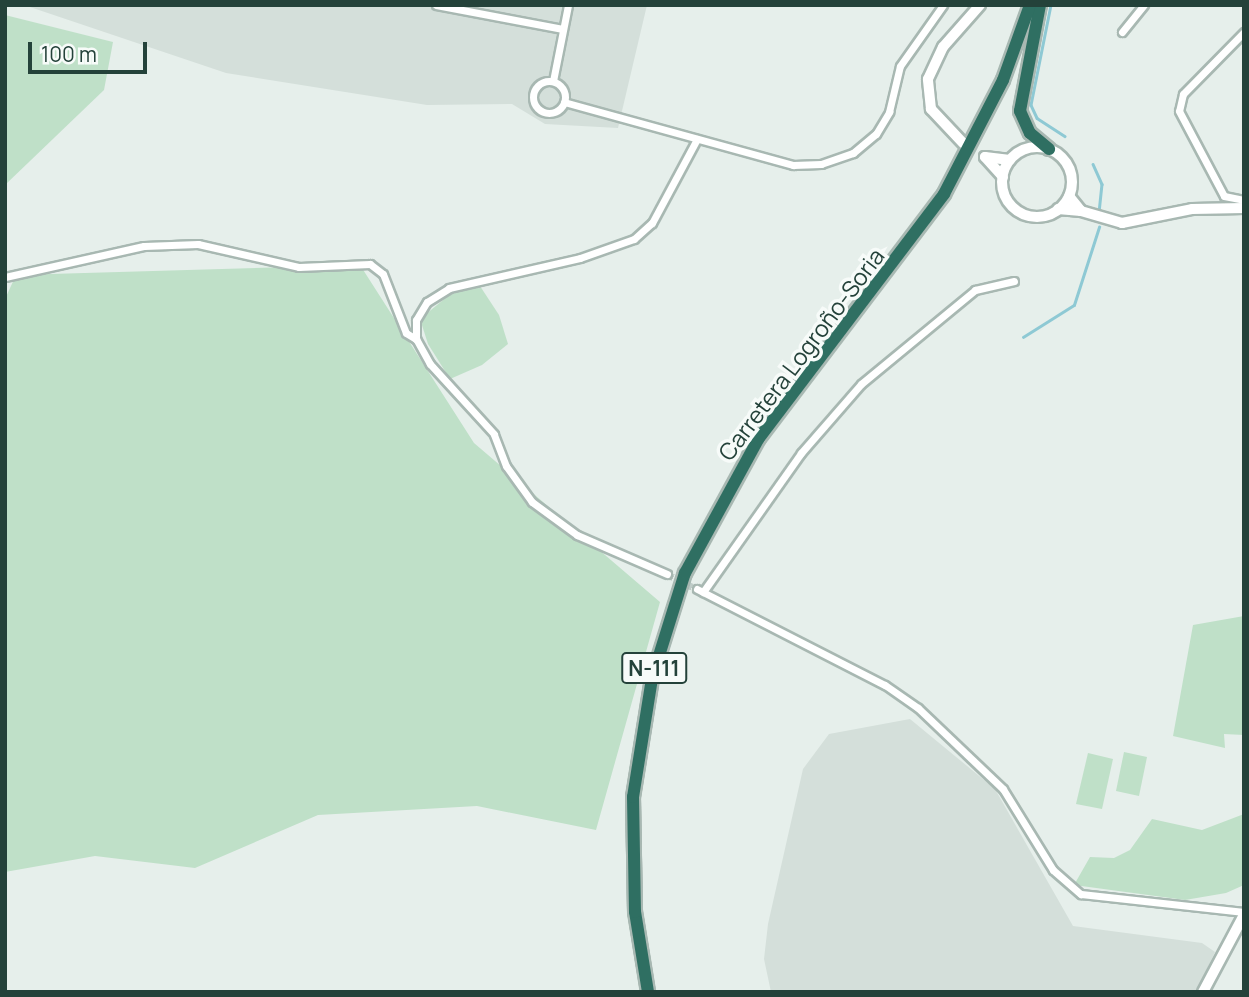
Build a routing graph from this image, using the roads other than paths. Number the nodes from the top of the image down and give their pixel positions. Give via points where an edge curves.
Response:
1 (436, 5) edge
2 (568, 5) edge
3 (943, 5) edge
4 (980, 5) edge
5 (1030, 5) edge
6 (1040, 5) edge
7 (1144, 5) edge
8 (563, 29) junction
9 (1122, 32) dead end
10 (1244, 32) edge
11 (553, 81) junction
12 (565, 102) junction
13 (697, 139) junction
14 (963, 143) dead end
15 (1049, 149) junction
16 (1010, 160) junction
17 (1003, 177) junction
18 (1069, 196) junction
19 (1244, 200) edge
20 (1244, 208) edge
21 (1058, 209) junction
22 (1081, 211) junction
23 (5, 277) edge
24 (1014, 281) dead end
25 (416, 339) junction
26 (667, 574) tunnel mouth
27 (1244, 913) edge
28 (648, 992) edge
29 (1203, 992) edge

1 - 8 street
2 - 8 street
3 - 13 street via 900,66 889,112 876,134 853,153 821,164 793,165
4 - 14 street via 943,47 928,79 931,109
5 - 28 highway, Carretera Logroño-Soria / N-111 via 992,103 944,194 759,438 685,573 649,690 633,797 635,912
6 - 15 highway via 1020,111 1030,133
7 - 9 street
8 - 11 street
10 - 19 street via 1183,94 1179,111 1224,195
11 - 12 street via 564,91
11 - 12 street via 533,91 536,108 552,113
12 - 13 street
13 - 25 street via 652,223 634,239 580,258 449,288 427,302 416,320
15 - 16 street via 1025,149
15 - 18 street via 1069,168
16 - 17 street
16 - 17 street via 981,154
17 - 21 street via 1005,195 1021,212 1040,216
18 - 21 street
18 - 22 street
20 - 22 street via 1192,209 1122,223
21 - 22 street
23 - 25 street via 144,246 198,244 299,267 370,264 383,274 401,323
24 - 27 street via 975,290 860,384 801,453 700,590 885,685 918,708 1003,789 1053,870 1081,894
25 - 26 street via 430,365 494,434 506,466 531,502 577,535
27 - 29 street

